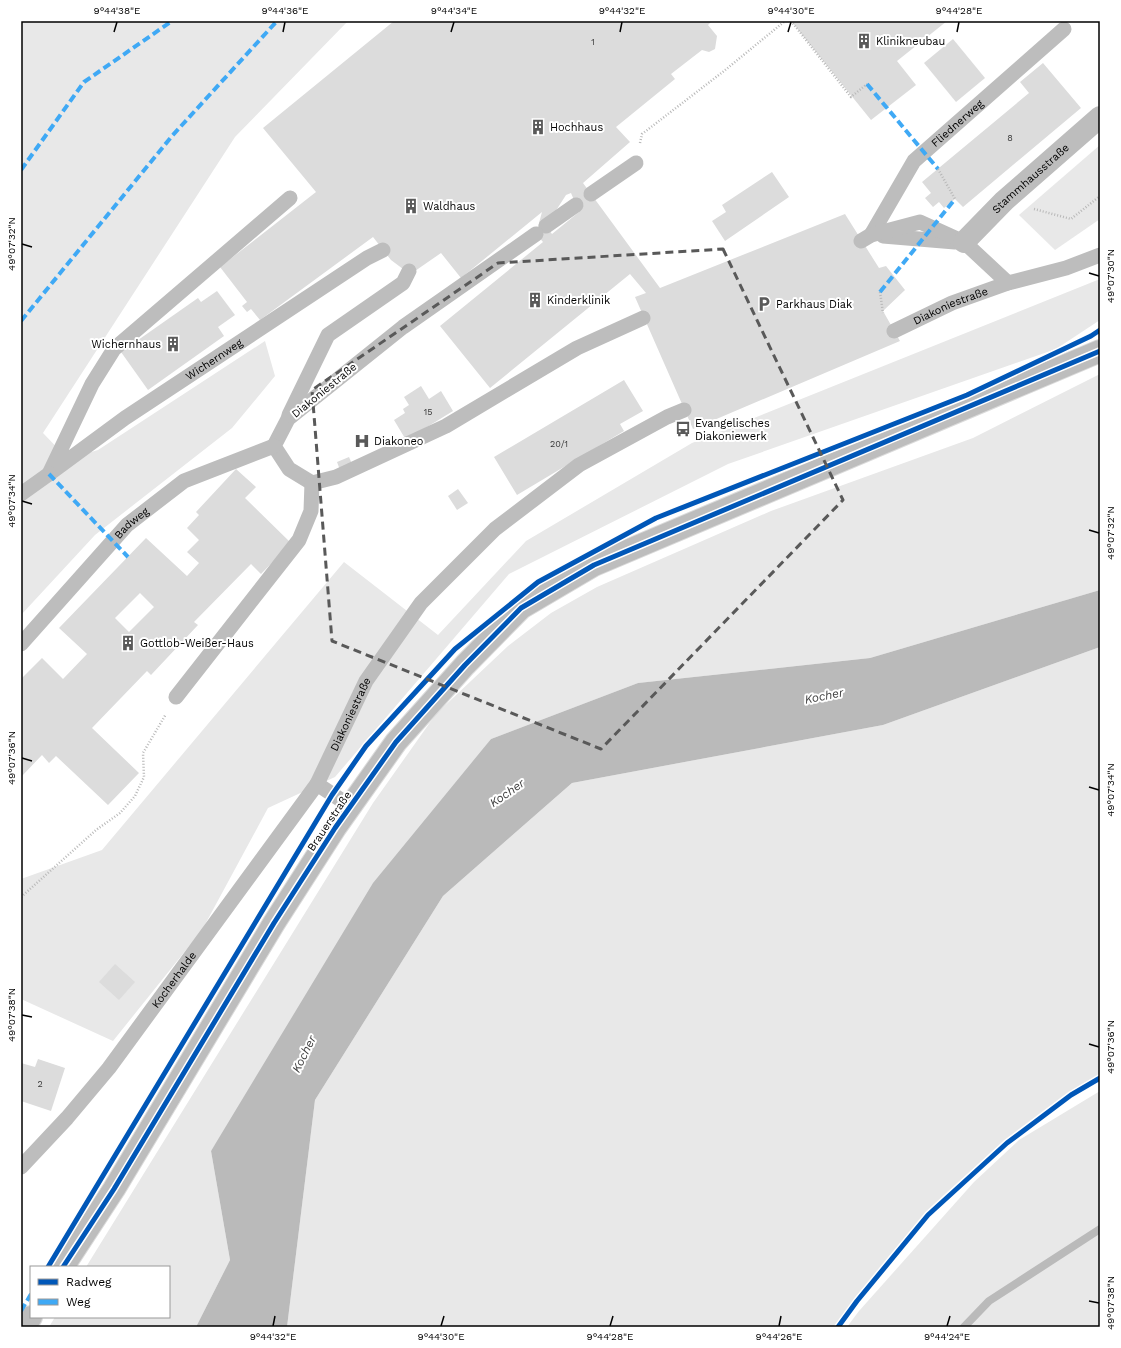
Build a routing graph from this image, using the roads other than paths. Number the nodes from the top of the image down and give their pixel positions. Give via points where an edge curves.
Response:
1 (1064, 29) dead end
2 (1100, 117) edge
3 (636, 163) road end
4 (591, 194) dead end
5 (290, 198) dead end
6 (576, 205) dead end
7 (964, 242) junction
8 (383, 250) dead end
9 (1100, 255) edge
10 (409, 272) dead end
11 (1008, 283) junction
12 (644, 318) dead end
13 (894, 330) dead end
14 (1100, 351) edge
15 (684, 410) dead end
16 (288, 419) junction
17 (274, 446) junction
18 (49, 474) junction
19 (312, 483) junction
20 (21, 494) edge
21 (21, 644) edge
22 (176, 697) road end
23 (317, 784) junction
24 (350, 806) junction
25 (21, 1167) edge
26 (64, 1266) edge
27 (30, 1318) edge
28 (24, 1327) edge

1 - 7 lane, Fliednerweg via 914,161 866,238 920,222
2 - 7 main road, Stammhausstraße via 1004,201
3 - 4 lane
5 - 18 lane, Wichernweg via 114,349 92,384
6 - 16 lane, Diakoniestraße via 403,327
7 - 11 lane
8 - 18 lane, Wichernweg via 367,258 125,418
9 - 11 lane, Diakoniestraße via 1066,268
10 - 16 lane via 403,283 328,335
11 - 13 lane, Diakoniestraße via 952,303
12 - 19 lane via 577,348 446,426 336,477
14 - 24 main road, Brauerstraße via 594,565 521,608 465,664 396,742
15 - 23 lane, Diakoniestraße via 579,465 495,529 421,603 366,681
16 - 17 lane, Diakoniestraße
17 - 19 lane via 289,469
17 - 21 lane, Badweg via 184,481 127,525
18 - 20 lane, Wichernweg
19 - 22 lane via 311,511 299,540
23 - 24 lane
23 - 25 lane, Kocherhalde via 109,1068
24 - 26 main road, Brauerstraße via 274,923 114,1189
27 - 28 main road

